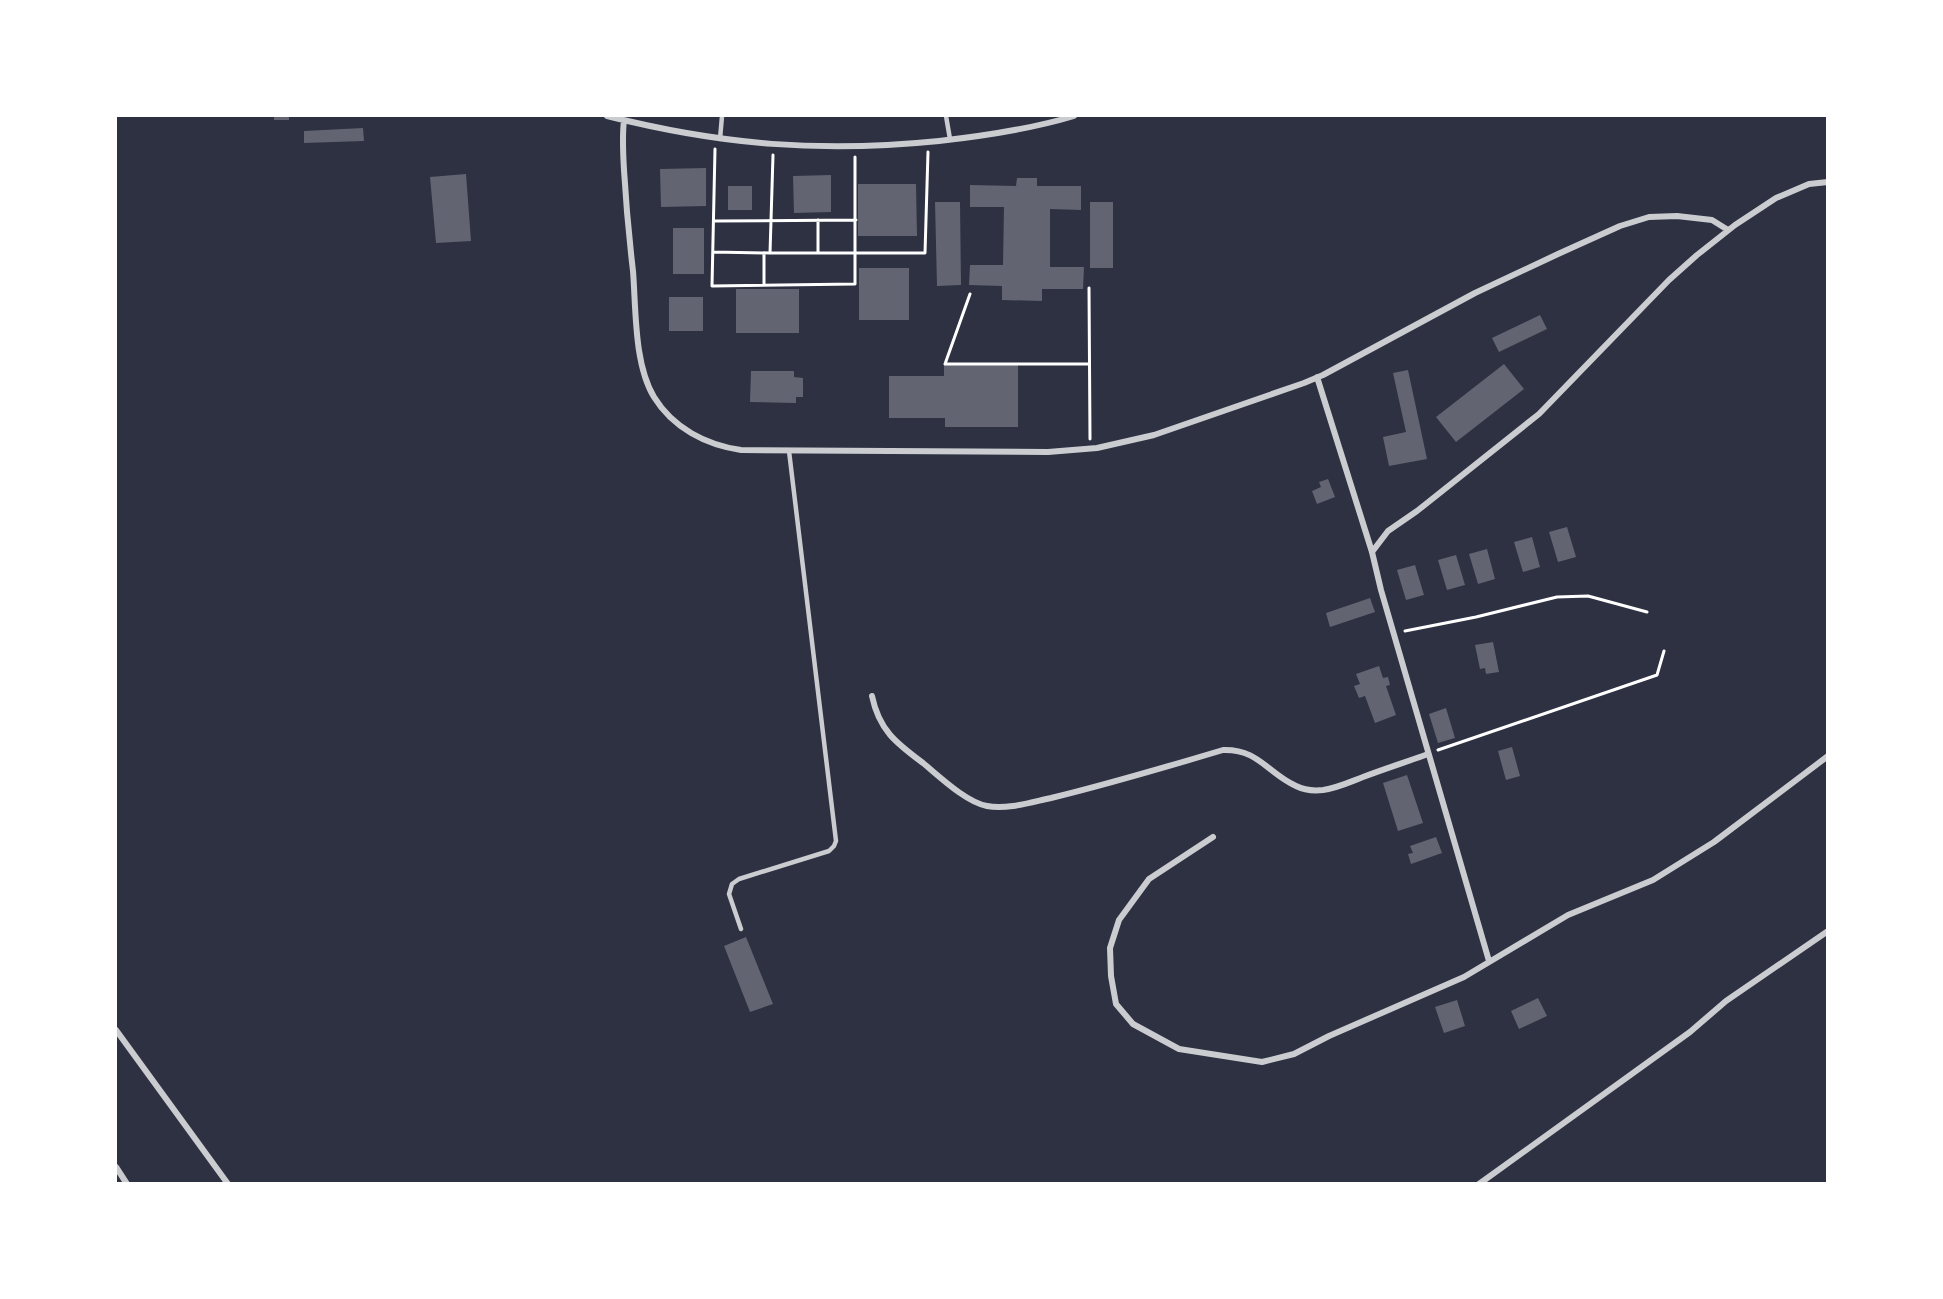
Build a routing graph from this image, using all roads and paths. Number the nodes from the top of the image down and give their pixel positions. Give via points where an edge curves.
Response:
1 (607, 116) edge
2 (723, 116) edge
3 (946, 116) edge
4 (1074, 116) edge
5 (624, 120) junction
6 (718, 139) junction
7 (950, 140) junction
8 (928, 142) junction
9 (773, 145) junction
10 (855, 146) junction
11 (1827, 183) edge
12 (818, 220) junction
13 (856, 220) junction
14 (714, 221) junction
15 (771, 221) junction
16 (1728, 230) junction
17 (713, 252) junction
18 (764, 253) junction
19 (770, 253) junction
20 (818, 253) junction
21 (856, 253) junction
22 (764, 285) junction
23 (1089, 288) dead end
24 (970, 294) dead end
25 (1089, 364) junction
26 (1317, 377) junction
27 (1090, 449) junction
28 (789, 451) junction
29 (1372, 552) junction
30 (1647, 612) dead end
31 (1394, 633) junction
32 (1664, 651) dead end
33 (872, 696) dead end
34 (1428, 754) junction
35 (1827, 756) edge
36 (1213, 837) dead end
37 (741, 929) dead end
38 (1827, 931) edge
39 (1489, 961) junction
40 (116, 1029) edge
41 (116, 1167) edge
42 (128, 1184) edge
43 (228, 1184) edge
44 (1479, 1184) edge

1 - 5 street
2 - 6 lane
3 - 7 lane
4 - 7 street
5 - 6 street
5 - 28 street via 626,204 639,346 654,397 672,419 709,443 741,450
6 - 9 street
6 - 14 path
7 - 8 street
8 - 10 street
8 - 21 path via 926,253
9 - 10 street
9 - 15 path
10 - 13 path
11 - 16 street via 1794,188
12 - 13 path
12 - 15 path
12 - 20 path
13 - 21 path
14 - 15 path
14 - 17 path
15 - 19 path
16 - 26 street via 1712,220 1677,216 1649,217 1620,226 1475,293
16 - 29 street via 1669,279 1522,430 1388,531
17 - 18 path
17 - 22 path via 712,286
18 - 19 path
18 - 22 path
19 - 20 path
20 - 21 path
21 - 22 path via 855,284
23 - 25 path
24 - 25 path via 945,364
25 - 27 path
26 - 27 street via 1154,435
26 - 29 street
27 - 28 street
28 - 37 lane via 836,841 829,851 739,879 732,885 729,894
29 - 31 street
30 - 31 path via 1588,596 1557,597
31 - 34 street
32 - 34 path via 1657,675
33 - 34 street via 881,724 903,749 964,795 991,807 1094,788 1223,750 1240,751 1259,759 1294,786 1312,790 1339,786
34 - 39 street
35 - 39 street via 1678,865 1634,889 1568,915
36 - 39 street via 1149,879 1119,920 1110,948 1116,1004 1133,1024 1179,1049 1262,1062 1294,1054 1464,977
38 - 44 street
40 - 43 street
41 - 42 street

